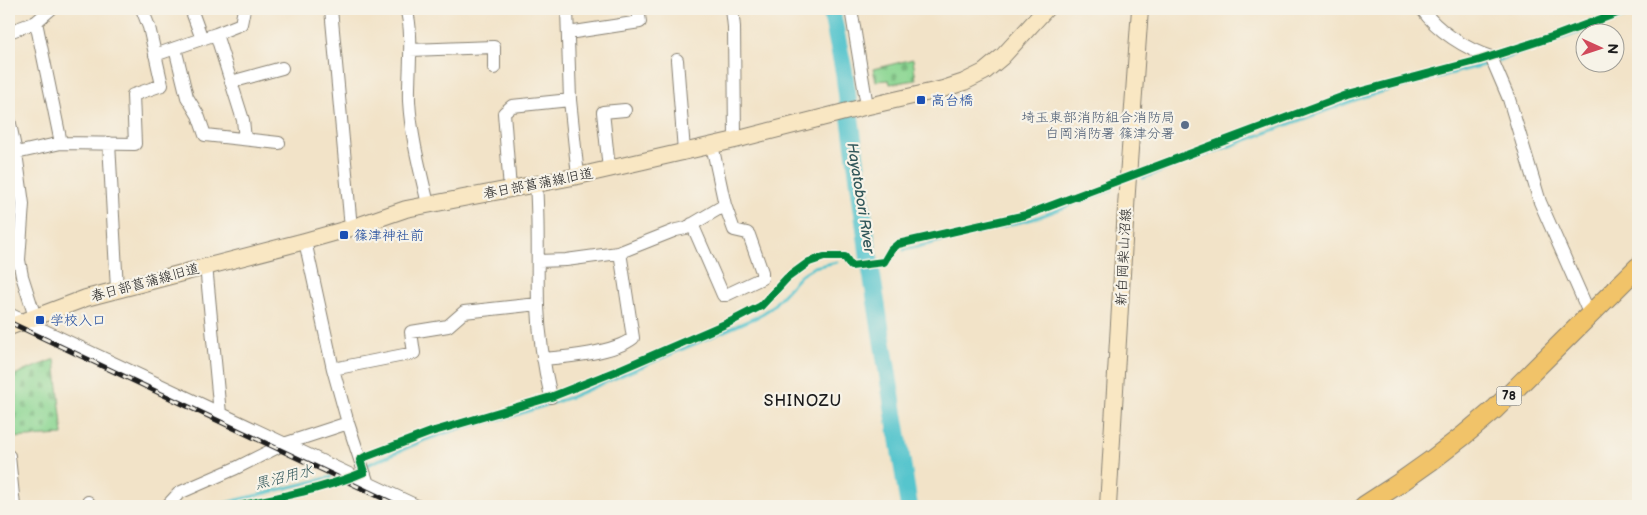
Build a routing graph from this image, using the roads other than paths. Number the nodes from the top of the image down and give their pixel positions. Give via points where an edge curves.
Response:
1 (51, 9) edge
2 (142, 9) edge
3 (191, 9) edge
4 (244, 9) edge
5 (331, 9) edge
6 (406, 9) edge
7 (567, 9) edge
8 (638, 9) edge
9 (732, 9) edge
10 (850, 9) edge
11 (1046, 9) edge
12 (1140, 9) edge
13 (1422, 9) edge
14 (36, 22) junction
15 (9, 32) edge
16 (568, 33) junction
17 (216, 34) junction
18 (202, 39) junction
19 (175, 48) junction
20 (410, 50) junction
21 (155, 55) junction
22 (677, 60) dead end
23 (282, 68) dead end
24 (494, 68) dead end
25 (231, 82) junction
26 (570, 100) junction
27 (863, 107) junction
28 (625, 110) dead end
29 (9, 119) edge
30 (245, 139) junction
31 (735, 140) junction
32 (109, 143) junction
33 (279, 143) dead end
34 (61, 144) junction
35 (712, 145) junction
36 (684, 151) junction
37 (16, 153) junction
38 (609, 169) junction
39 (578, 176) junction
40 (536, 184) junction
41 (510, 189) junction
42 (428, 204) junction
43 (725, 205) junction
44 (692, 224) junction
45 (351, 228) junction
46 (305, 241) junction
47 (620, 252) junction
48 (538, 261) junction
49 (206, 265) junction
50 (1638, 266) edge
51 (117, 288) junction
52 (538, 304) junction
53 (9, 314) edge
54 (1590, 315) junction
55 (30, 319) junction
56 (9, 327) edge
57 (543, 359) junction
58 (333, 369) junction
59 (551, 397) dead end
60 (220, 414) junction
61 (348, 423) junction
62 (284, 444) junction
63 (9, 456) edge
64 (368, 484) junction
65 (14, 506) edge
66 (167, 506) edge
67 (417, 506) edge
68 (1108, 506) edge
69 (1364, 506) edge

1 - 14 street
2 - 21 street
3 - 18 street
4 - 17 street via 240,24
5 - 45 street
6 - 20 street
7 - 16 street
8 - 16 street via 640,22
9 - 31 street
10 - 27 street
11 - 27 street, 春日部菖蒲線旧道 via 984,72 944,89
12 - 68 street, 新白岡柴山沼線
13 - 54 street via 1440,30 1491,57 1509,99 1540,202
14 - 15 street
14 - 34 street
16 - 26 street
17 - 18 street
17 - 25 street
18 - 19 street
19 - 21 street
19 - 30 street via 187,98 198,115 204,134
20 - 24 street via 494,47
20 - 42 street via 410,122
21 - 32 street via 162,85 133,95 135,144
22 - 36 street
23 - 25 street
25 - 30 street via 243,120
26 - 39 street
26 - 41 street via 512,106 504,113
27 - 31 street, 春日部菖蒲線旧道
28 - 38 street via 603,112
29 - 37 street
30 - 33 street
31 - 35 street, 春日部菖蒲線旧道
32 - 34 street
32 - 51 street
34 - 37 street
35 - 36 street, 春日部菖蒲線旧道
35 - 43 street
36 - 38 street, 春日部菖蒲線旧道
37 - 55 street via 22,204 19,260
38 - 39 street, 春日部菖蒲線旧道
39 - 40 street, 春日部菖蒲線旧道
40 - 41 street, 春日部菖蒲線旧道
40 - 48 street
41 - 42 street, 春日部菖蒲線旧道
42 - 45 street, 春日部菖蒲線旧道 via 390,213
43 - 44 street
43 - 44 street via 734,230 749,235 762,278 724,295
44 - 47 street
45 - 46 street, 春日部菖蒲線旧道
46 - 49 street, 春日部菖蒲線旧道
46 - 58 street
47 - 48 street
47 - 57 street via 633,338 599,351
48 - 52 street
49 - 51 street, 春日部菖蒲線旧道
49 - 60 street
50 - 54 main road, 78
51 - 55 street, 春日部菖蒲線旧道
52 - 57 street
52 - 58 street via 464,312 448,326 411,332 414,353
53 - 55 street
54 - 69 main road, 78 via 1464,436 1430,463
55 - 56 street, 春日部菖蒲線旧道
55 - 60 street
57 - 59 street
58 - 61 street
60 - 62 street
61 - 62 street
61 - 64 street
62 - 64 street
62 - 66 street via 178,493
63 - 65 street
64 - 67 street

